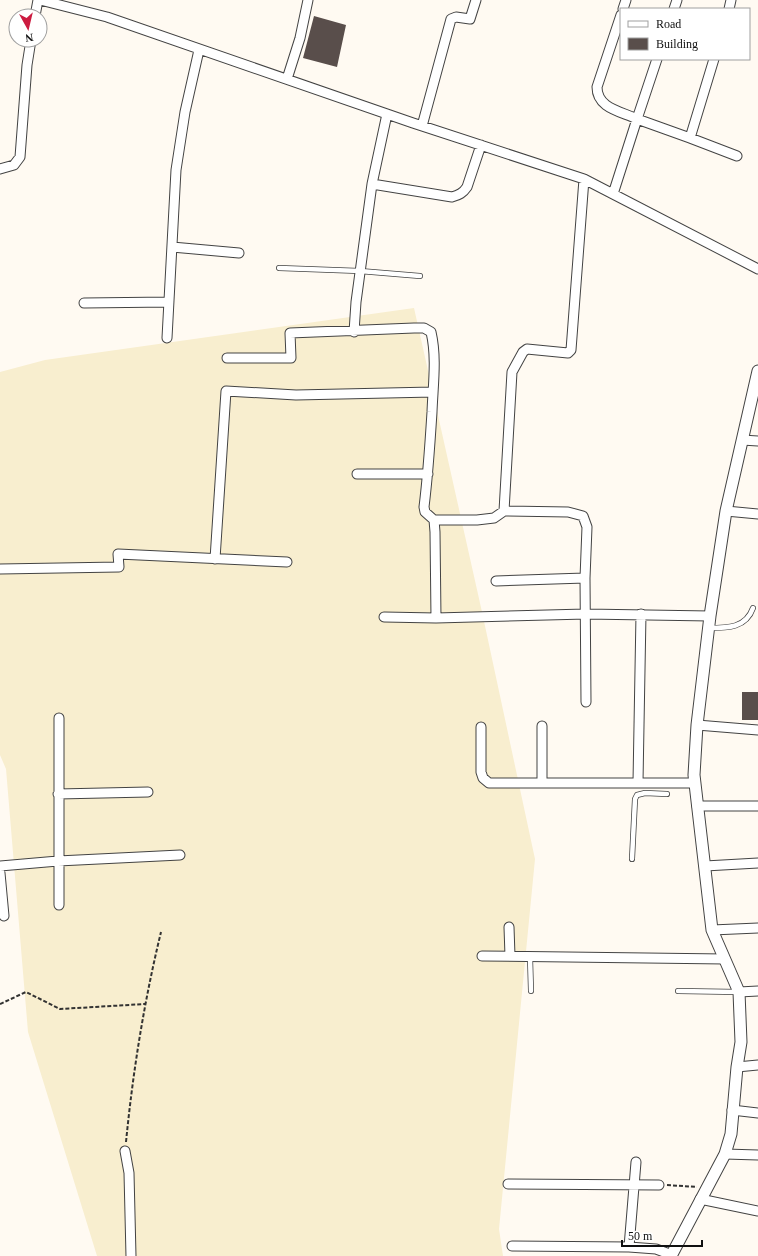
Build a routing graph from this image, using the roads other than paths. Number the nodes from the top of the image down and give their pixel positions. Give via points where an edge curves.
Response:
1 (39, 0) edge
2 (308, 0) edge
3 (476, 0) edge
4 (620, 19) edge
5 (30, 48) edge
6 (199, 50) junction
7 (657, 60) edge
8 (714, 60) edge
9 (287, 79) junction
10 (387, 114) junction
11 (637, 119) junction
12 (422, 126) junction
13 (690, 138) junction
14 (481, 145) junction
15 (737, 156) dead end
16 (0, 169) edge
17 (584, 179) junction
18 (372, 184) junction
19 (613, 194) junction
20 (172, 247) junction
21 (239, 253) dead end
22 (279, 268) dead end
23 (758, 269) edge
24 (360, 271) junction
25 (420, 276) dead end
26 (169, 302) junction
27 (84, 303) dead end
28 (354, 332) junction
29 (168, 338) dead end
30 (227, 358) dead end
31 (758, 371) edge
32 (433, 392) junction
33 (742, 440) junction
34 (758, 441) edge
35 (357, 474) dead end
36 (428, 474) junction
37 (726, 510) junction
38 (504, 511) junction
39 (758, 514) edge
40 (434, 520) junction
41 (215, 559) junction
42 (286, 562) dead end
43 (0, 569) edge
44 (585, 578) junction
45 (496, 581) dead end
46 (753, 608) dead end
47 (586, 614) junction
48 (641, 614) junction
49 (384, 617) dead end
50 (436, 618) junction
51 (709, 622) junction
52 (586, 702) dead end
53 (59, 718) dead end
54 (697, 725) junction
55 (542, 726) dead end
56 (481, 727) dead end
57 (758, 730) edge
58 (642, 782) junction
59 (542, 783) junction
60 (695, 783) junction
61 (148, 792) dead end
62 (645, 793) junction
63 (58, 794) junction
64 (667, 794) dead end
65 (698, 806) junction
66 (758, 806) edge
67 (180, 855) dead end
68 (632, 859) dead end
69 (58, 860) junction
70 (758, 863) edge
71 (0, 866) edge
72 (705, 866) junction
73 (0, 874) edge
74 (59, 905) dead end
75 (4, 916) dead end
76 (509, 927) dead end
77 (758, 928) edge
78 (712, 930) junction
79 (482, 956) dead end
80 (510, 956) junction
81 (530, 957) junction
82 (725, 959) junction
83 (531, 991) dead end
84 (678, 991) dead end
85 (758, 991) edge
86 (739, 992) junction
87 (758, 1066) edge
88 (737, 1067) junction
89 (732, 1110) junction
90 (758, 1113) edge
91 (125, 1151) road end
92 (724, 1154) junction
93 (758, 1155) edge
94 (636, 1162) dead end
95 (508, 1184) dead end
96 (658, 1185) road end
97 (635, 1186) junction
98 (700, 1199) junction
99 (758, 1211) edge
100 (512, 1246) dead end
101 (629, 1247) junction
102 (131, 1256) edge
103 (672, 1256) edge

1 - 6 street via 107,17
2 - 9 street via 300,38
3 - 12 street via 470,18 456,16 451,19
4 - 11 street via 597,87 597,94 602,103
5 - 16 street via 20,157 14,165
6 - 9 street
6 - 20 street via 177,163
7 - 11 street
8 - 13 street
9 - 10 street
10 - 12 street
10 - 18 street
11 - 13 street
11 - 19 street
12 - 14 street
13 - 15 street
14 - 17 street
14 - 18 street via 467,187 457,196
17 - 19 street
17 - 38 street via 571,350 568,353 527,349 512,372
18 - 24 street
19 - 23 street
20 - 21 street
20 - 26 street
22 - 24 lane
24 - 25 lane
24 - 28 street
26 - 27 street
26 - 29 street
28 - 30 street via 290,333 291,358
28 - 32 street via 414,328 424,328 431,332 434,346
31 - 33 street
32 - 36 street
32 - 41 street via 296,395 226,391
33 - 34 street
33 - 37 street
35 - 36 street
36 - 40 street via 424,507 425,512
37 - 39 street
37 - 51 street
38 - 40 street via 494,518
38 - 44 street via 568,512 583,516 587,528
40 - 50 street
41 - 42 street
41 - 43 street via 118,554 119,567
44 - 45 street
44 - 47 street
46 - 51 lane via 750,616 741,624 732,627
47 - 48 street
47 - 50 street
47 - 52 street
48 - 51 street
48 - 58 street
49 - 50 street
51 - 54 street
53 - 63 street
54 - 57 street
54 - 60 street
55 - 59 street
56 - 59 street via 483,778 489,783
58 - 59 street
58 - 60 street
58 - 62 lane
60 - 65 street
61 - 63 street
62 - 64 lane
62 - 68 lane via 637,795 635,799
63 - 69 street
65 - 66 street
65 - 72 street
67 - 69 street
69 - 71 street
69 - 74 street
70 - 72 street
72 - 78 street
73 - 75 street
76 - 80 street
77 - 78 street
78 - 82 street
79 - 80 street
80 - 81 street
81 - 82 street
81 - 83 lane
82 - 86 street
84 - 86 lane
85 - 86 street
86 - 88 street via 741,1042
87 - 88 street
88 - 89 street
89 - 90 street
89 - 92 street via 731,1134
91 - 102 street via 129,1173
92 - 93 street
92 - 98 street
94 - 97 street
95 - 97 street
96 - 97 street
97 - 101 street
98 - 99 street
98 - 103 street
100 - 101 street
101 - 103 street via 656,1249

